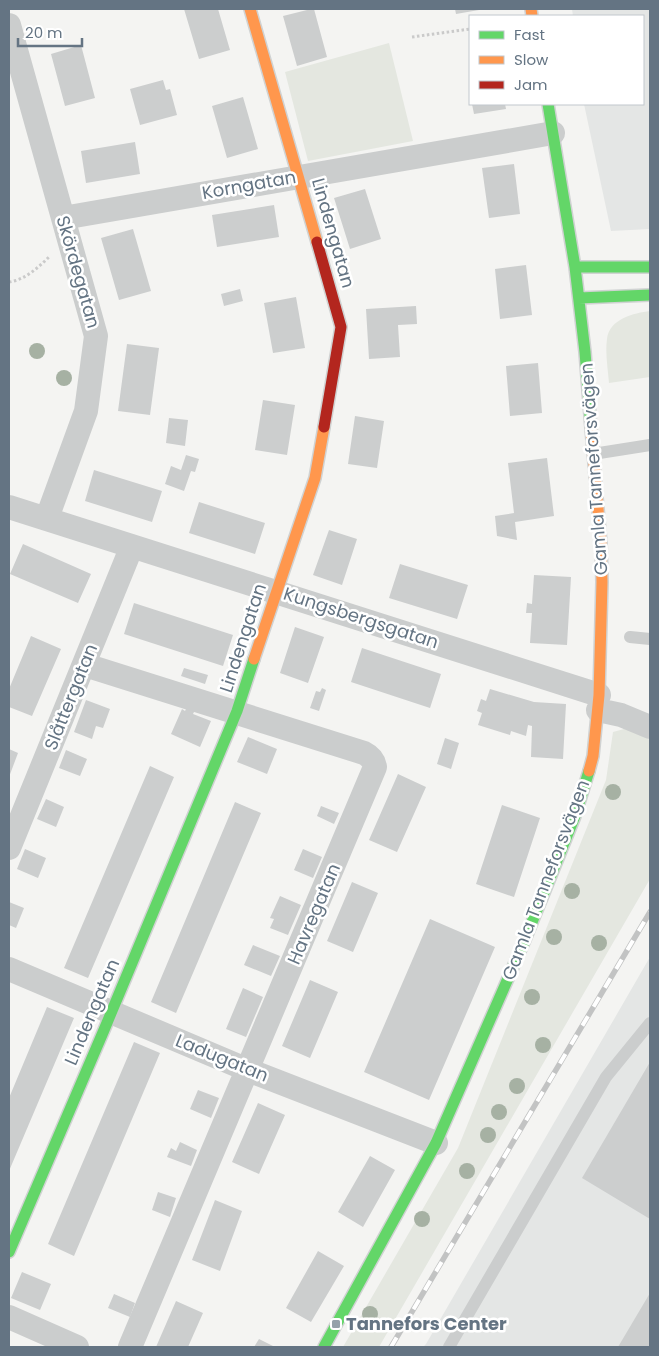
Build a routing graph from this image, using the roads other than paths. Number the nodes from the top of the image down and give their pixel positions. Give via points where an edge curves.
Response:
1 (250, 9) edge
2 (9, 25) edge
3 (548, 105) edge
4 (553, 132) junction
5 (299, 176) junction
6 (66, 228) junction
7 (575, 267) junction
8 (650, 267) edge
9 (650, 295) edge
10 (579, 298) junction
11 (650, 444) edge
12 (593, 454) junction
13 (9, 507) edge
14 (47, 518) junction
15 (132, 546) junction
16 (277, 591) junction
17 (630, 638) dead end
18 (650, 639) edge
19 (84, 665) junction
20 (599, 702) junction
21 (237, 711) junction
22 (650, 727) edge
23 (9, 848) edge
24 (9, 970) edge
25 (111, 1013) junction
26 (650, 1023) edge
27 (248, 1070) junction
28 (436, 1143) junction
29 (9, 1252) edge
30 (9, 1318) edge
31 (454, 1346) edge
32 (77, 1347) edge
33 (130, 1347) edge
34 (324, 1347) edge

1 - 5 street, Lindengatan
2 - 6 street, Skördegatan
3 - 4 street, Gamla Tanneforsvägen
4 - 5 street, Korngatan
4 - 7 street, Gamla Tanneforsvägen
5 - 6 street, Korngatan
5 - 16 street, Lindengatan via 341,327 315,478
6 - 14 street, Skördegatan via 96,336 86,411
7 - 8 street
7 - 10 street, Gamla Tanneforsvägen
9 - 10 street
10 - 12 street, Gamla Tanneforsvägen
11 - 12 lane
12 - 20 street, Gamla Tanneforsvägen via 602,582
13 - 14 street, Kungsbergsgatan
14 - 15 street, Kungsbergsgatan
15 - 16 street, Kungsbergsgatan
15 - 19 street, Slåttergatan
16 - 20 street, Kungsbergsgatan
16 - 21 street, Lindengatan
17 - 18 lane
19 - 21 street, Havregatan
19 - 23 street, Slåttergatan
20 - 22 street, Kungsbergsgatan
20 - 28 street, Gamla Tanneforsvägen via 593,756 574,816 524,942
21 - 25 street, Lindengatan
21 - 27 street, Havregatan via 364,753 370,756 375,767
24 - 25 street, Ladugatan
25 - 27 street, Ladugatan
25 - 29 street, Lindengatan
26 - 31 lane via 606,1077
27 - 28 street, Ladugatan
27 - 33 street, Havregatan
28 - 34 street, Gamla Tanneforsvägen
30 - 32 street

